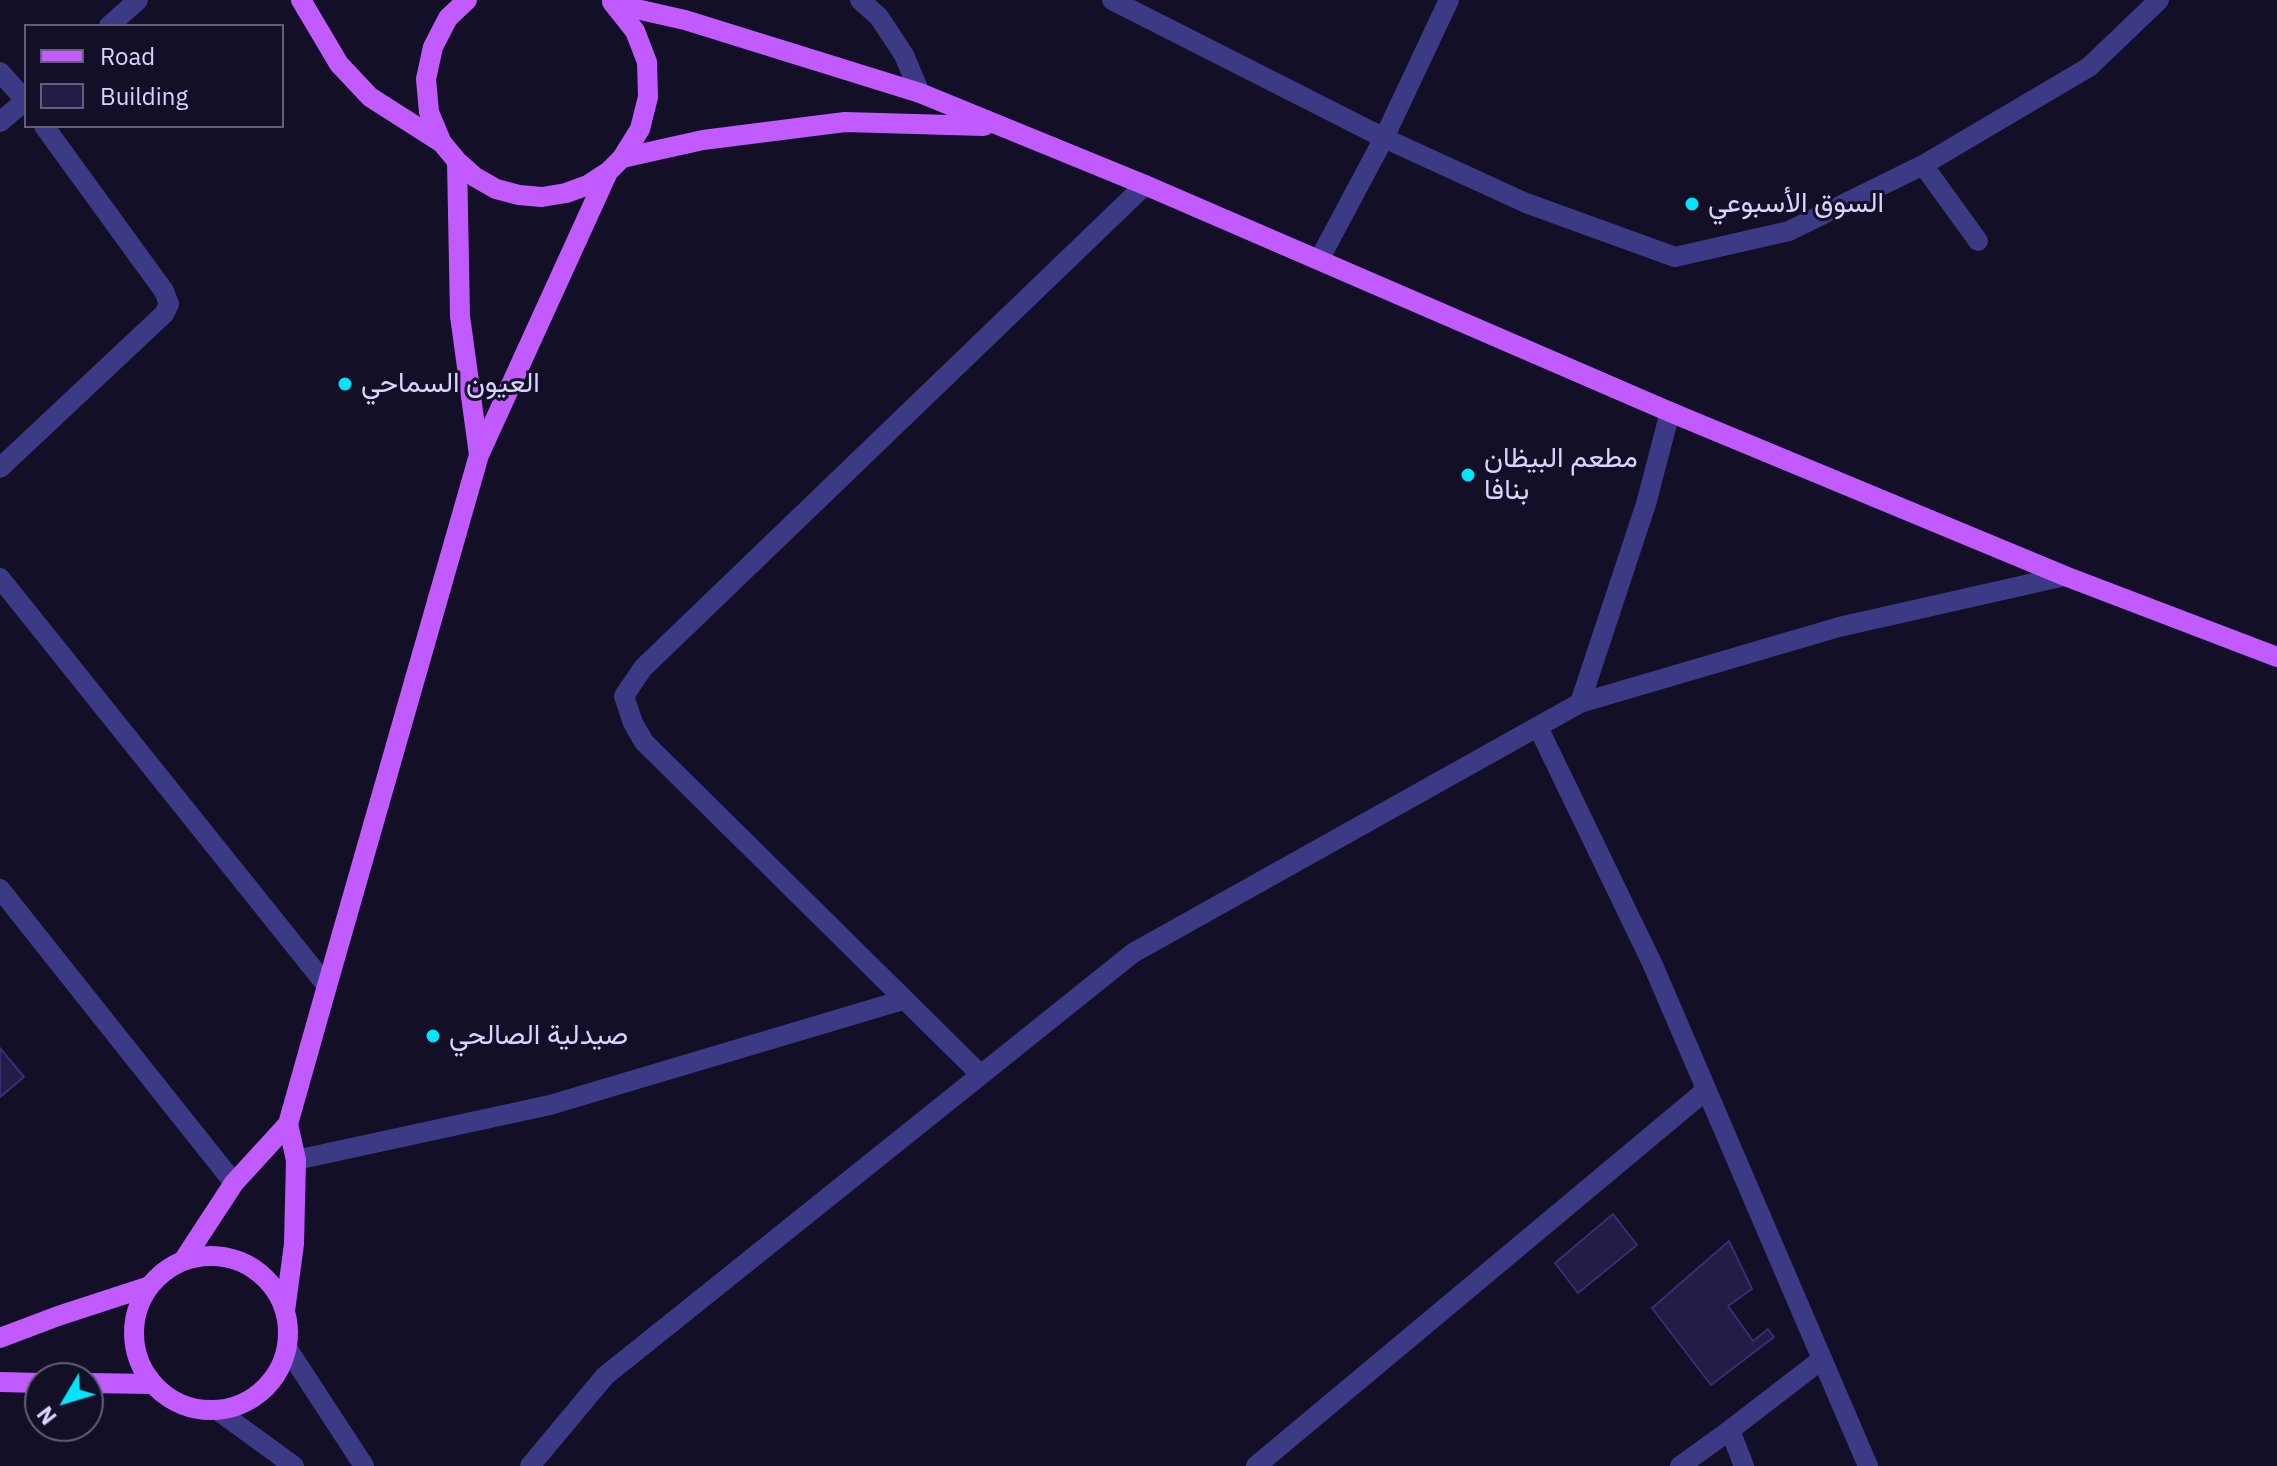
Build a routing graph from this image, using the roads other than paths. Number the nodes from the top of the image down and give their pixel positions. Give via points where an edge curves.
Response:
1 (138, 0) edge
2 (301, 0) edge
3 (467, 0) edge
4 (860, 0) edge
5 (1112, 0) edge
6 (1449, 0) edge
7 (2159, 0) edge
8 (611, 2) edge
9 (111, 24) edge
10 (0, 72) edge
11 (920, 93) junction
12 (24, 98) edge
13 (24, 102) edge
14 (0, 122) edge
15 (996, 127) junction
16 (45, 128) edge
17 (1384, 138) junction
18 (442, 143) junction
19 (457, 161) junction
20 (615, 165) junction
21 (1923, 165) junction
22 (1145, 185) junction
23 (1978, 241) dead end
24 (1319, 260) junction
25 (1670, 412) junction
26 (479, 455) junction
27 (0, 468) edge
28 (2065, 576) junction
29 (0, 578) edge
30 (2277, 657) edge
31 (1580, 703) junction
32 (1538, 727) junction
33 (0, 889) edge
34 (327, 986) junction
35 (903, 1000) junction
36 (980, 1074) junction
37 (1705, 1091) junction
38 (288, 1124) junction
39 (296, 1160) junction
40 (234, 1183) junction
41 (183, 1261) junction
42 (150, 1286) junction
43 (285, 1311) junction
44 (0, 1338) edge
45 (287, 1348) junction
46 (1821, 1360) junction
47 (0, 1382) edge
48 (24, 1383) edge
49 (104, 1383) edge
50 (153, 1384) junction
51 (217, 1410) junction
52 (1730, 1430) junction
53 (294, 1466) edge
54 (364, 1466) edge
55 (530, 1466) edge
56 (1256, 1466) edge
57 (1680, 1466) edge
58 (1744, 1466) edge
59 (1868, 1466) edge

1 - 9 street
2 - 18 main road via 339,64 370,97
3 - 18 main road via 448,18 433,47 426,79 429,112
4 - 11 street via 879,17 904,55
5 - 17 street
6 - 17 street
7 - 21 street via 2089,67
8 - 11 main road
8 - 20 main road via 635,31 647,62 648,97 640,129
10 - 12 street
11 - 15 main road
13 - 14 street
15 - 20 main road via 845,122 703,140
15 - 22 main road
16 - 27 street via 169,304
17 - 21 street via 1526,203 1675,257 1789,231
17 - 24 street
18 - 19 main road
19 - 20 main road via 496,189 542,197 588,185
19 - 26 main road via 460,316
20 - 26 main road
21 - 23 street
22 - 24 main road
22 - 35 street via 643,668 624,696 644,742
24 - 25 main road
25 - 28 main road
25 - 31 street via 1646,504
26 - 34 main road
28 - 30 main road
28 - 31 street via 1839,627
29 - 34 street
31 - 32 street
32 - 36 street via 1133,953
32 - 37 street via 1652,963
33 - 40 street
34 - 38 main road
35 - 36 street
35 - 39 street via 550,1105
36 - 55 street via 605,1376
37 - 46 street
37 - 56 street
38 - 39 main road
38 - 40 main road
39 - 43 main road via 294,1244
40 - 41 main road
41 - 42 main road
41 - 43 main road via 233,1259 274,1288
42 - 44 main road
42 - 50 main road via 134,1325 135,1346
43 - 45 main road
45 - 51 main road via 279,1372 262,1391 242,1404
45 - 54 street
46 - 52 street
46 - 59 street
47 - 48 main road
49 - 50 main road
50 - 51 main road via 193,1408
51 - 53 street
52 - 57 street
52 - 58 street

